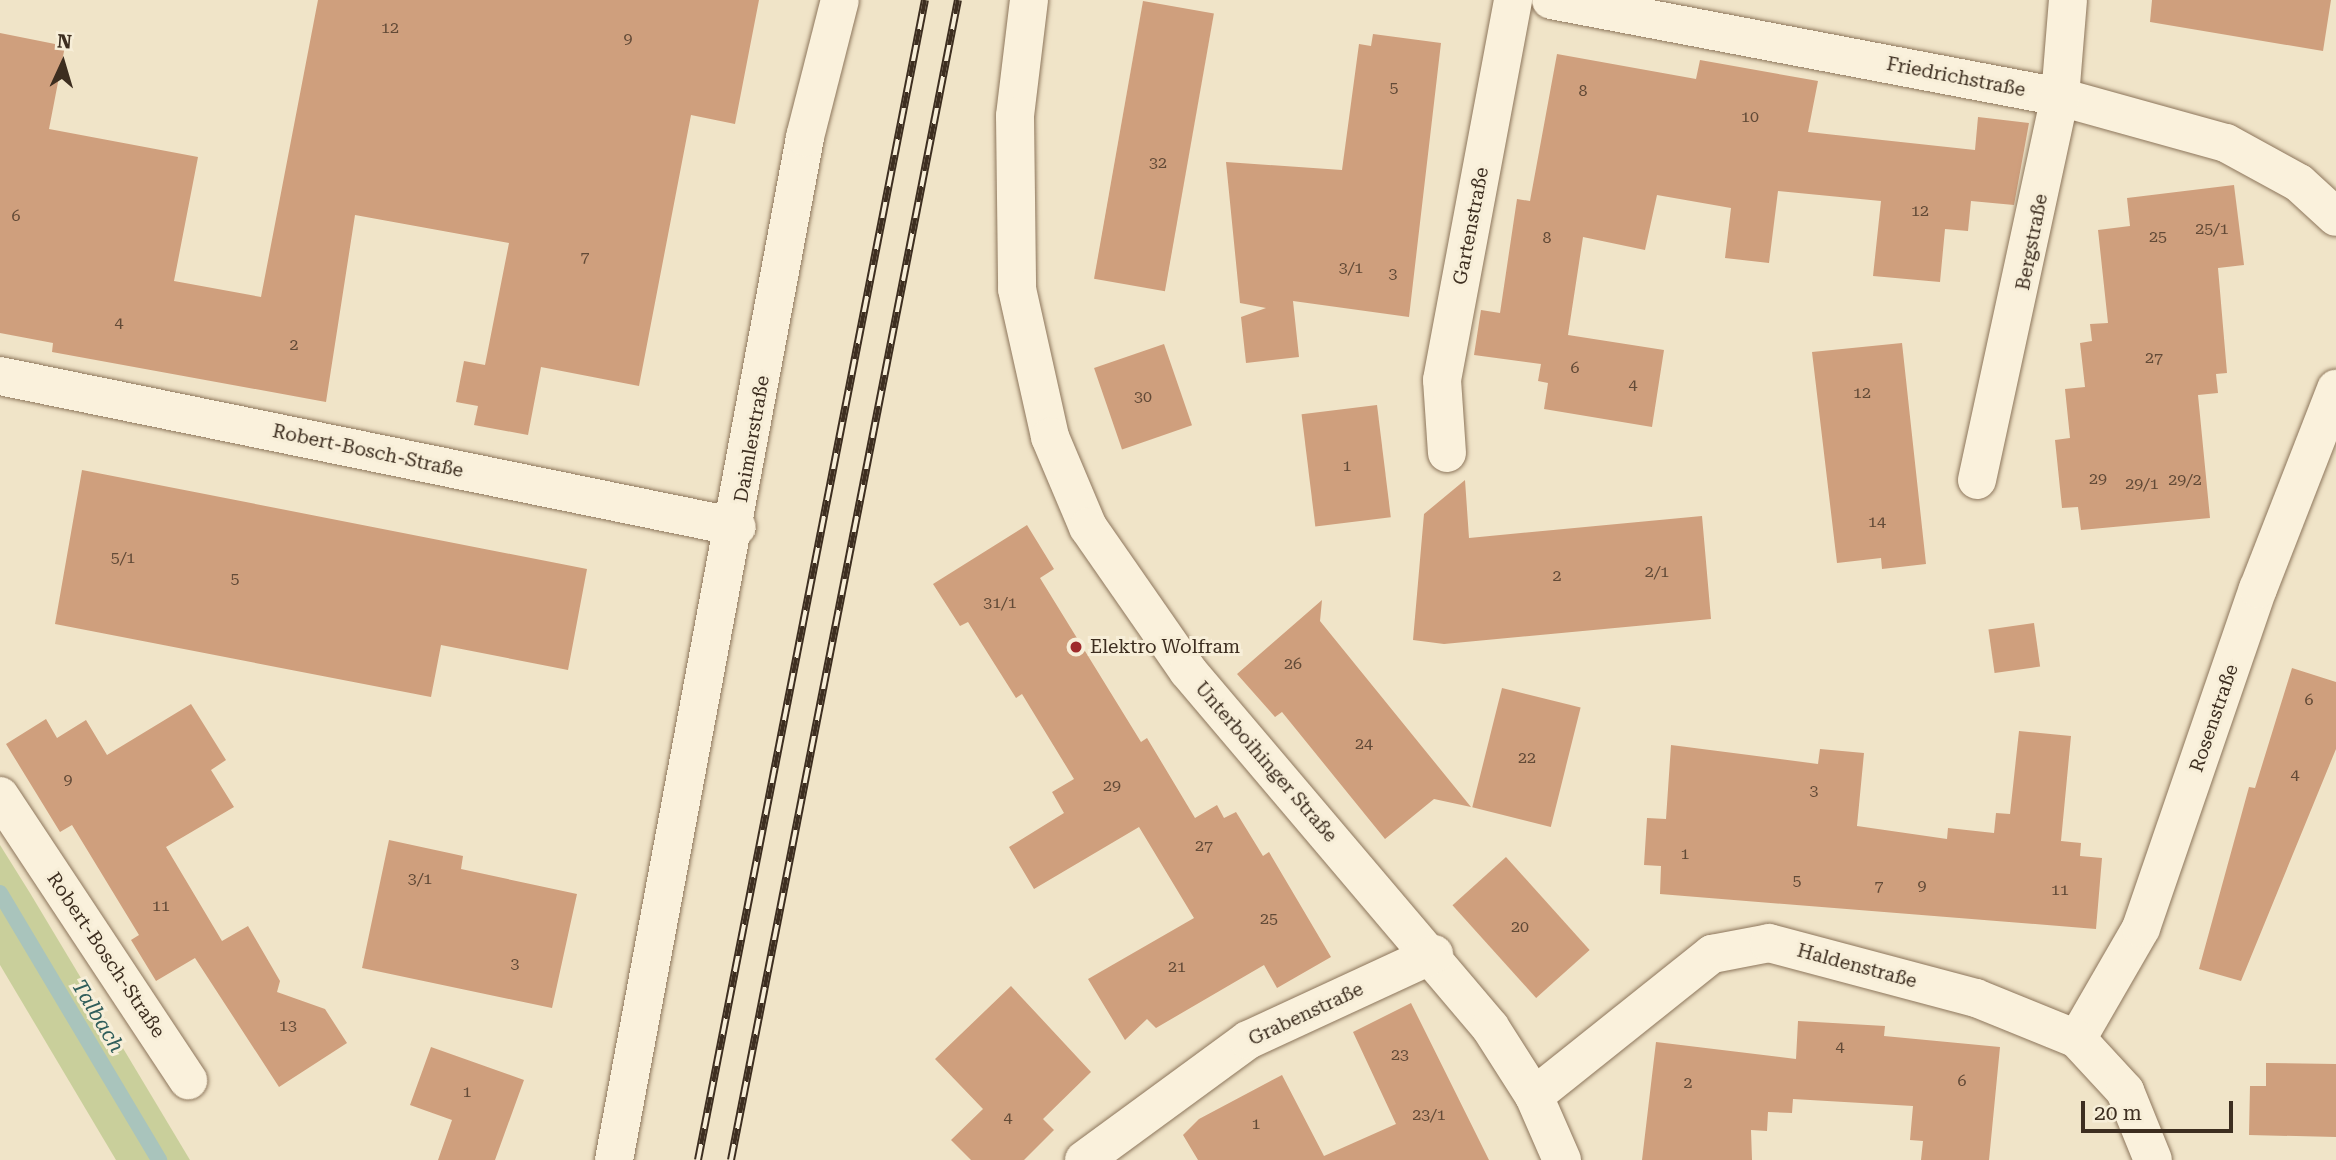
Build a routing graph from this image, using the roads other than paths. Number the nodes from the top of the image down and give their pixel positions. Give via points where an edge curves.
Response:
1 (840, 0) edge
2 (1029, 0) edge
3 (1513, 0) edge
4 (1551, 0) edge
5 (2068, 0) edge
6 (2060, 97) junction
7 (2336, 217) edge
8 (0, 376) edge
9 (2336, 389) edge
10 (1447, 453) dead end
11 (1977, 480) dead end
12 (737, 527) junction
13 (0, 796) edge
14 (1434, 954) junction
15 (2077, 1039) junction
16 (188, 1080) dead end
17 (1534, 1096) junction
18 (614, 1160) edge
19 (1084, 1160) edge
20 (1562, 1160) edge
21 (2153, 1160) edge

1 - 12 street, Daimlerstraße via 805,137
2 - 14 street, Unterboihinger Straße via 1015,116 1017,289 1050,437 1077,501 1188,671
3 - 10 street, Gartenstraße via 1441,380
4 - 6 street, Friedrichstraße
5 - 6 street, Bergstraße
6 - 7 street, Friedrichstraße via 2226,143 2299,183
6 - 11 street, Bergstraße
8 - 12 street, Robert-Bosch-Straße
9 - 15 street, Rosenstraße via 2258,589 2141,928
12 - 18 street, Daimlerstraße
13 - 16 street, Robert-Bosch-Straße
14 - 17 street, Unterboihinger Straße
14 - 19 street, Grabenstraße via 1248,1040
15 - 17 street, Haldenstraße via 1976,998 1769,943 1712,954
15 - 21 street, Haldenstraße via 2125,1091
17 - 20 street, Unterboihinger Straße

